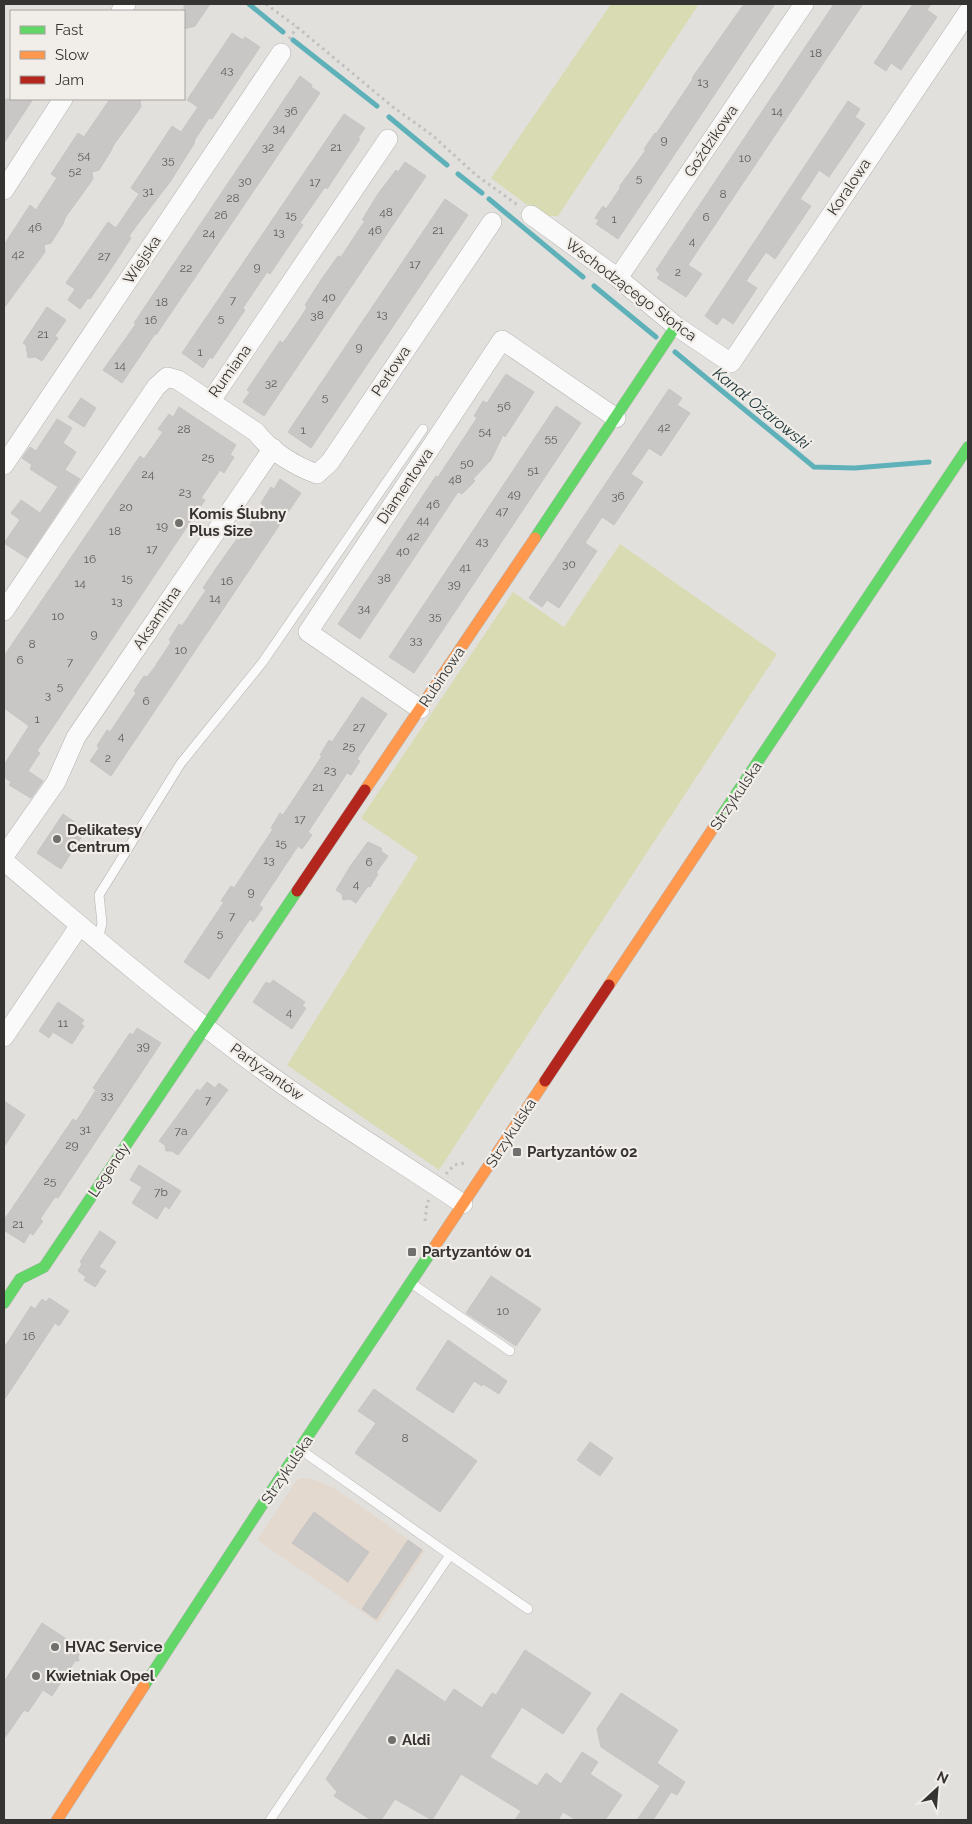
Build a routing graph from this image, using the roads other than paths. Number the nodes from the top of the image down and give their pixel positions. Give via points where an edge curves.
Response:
1 (804, 4) edge
2 (968, 12) edge
3 (280, 53) dead end
4 (63, 100) edge
5 (388, 139) dead end
6 (4, 190) edge
7 (531, 215) road end
8 (492, 222) dead end
9 (618, 278) junction
10 (676, 326) junction
11 (731, 363) joint
12 (210, 402) junction
13 (616, 418) junction
14 (423, 429) dead end
15 (968, 447) edge
16 (272, 448) junction
17 (4, 465) edge
18 (4, 611) edge
19 (420, 709) junction
20 (4, 856) edge
21 (4, 861) edge
22 (80, 925) junction
23 (98, 940) junction
24 (205, 1027) junction
25 (4, 1037) edge
26 (463, 1204) junction
27 (411, 1283) junction
28 (4, 1303) edge
29 (510, 1351) dead end
30 (301, 1450) junction
31 (450, 1556) junction
32 (528, 1609) dead end
33 (57, 1820) edge
34 (270, 1820) edge

1 - 9 street, Goździkowa
2 - 11 street, Koralowa
3 - 17 street, Wiejska
4 - 6 street
5 - 12 street, Rumiana
7 - 9 street, Wschodzącego Słońca
8 - 16 street, Perłowa via 330,462 316,474
9 - 10 street, Wschodzącego Słońca
10 - 11 street, Wschodzącego Słońca
10 - 13 street, Rubinowa
12 - 16 street via 256,432
12 - 18 street, Rumiana via 178,380 167,377 156,387
13 - 19 street, Rubinowa
13 - 19 street, Diamentowa via 502,340 308,632
14 - 23 lane via 262,663 181,763 99,895 102,923
15 - 26 street, Strzykulska
16 - 20 street, Aksamitna via 76,738 56,782
19 - 24 street, Rubinowa
21 - 22 street, Partyzantów
22 - 23 street, Partyzantów
22 - 25 street
23 - 24 street, Partyzantów
24 - 26 street, Partyzantów via 275,1079
24 - 28 street, Legendy via 44,1266 20,1279
26 - 27 street, Strzykulska
27 - 29 lane
27 - 30 street, Strzykulska
30 - 31 lane
30 - 33 street, Strzykulska
31 - 32 lane
31 - 34 lane

